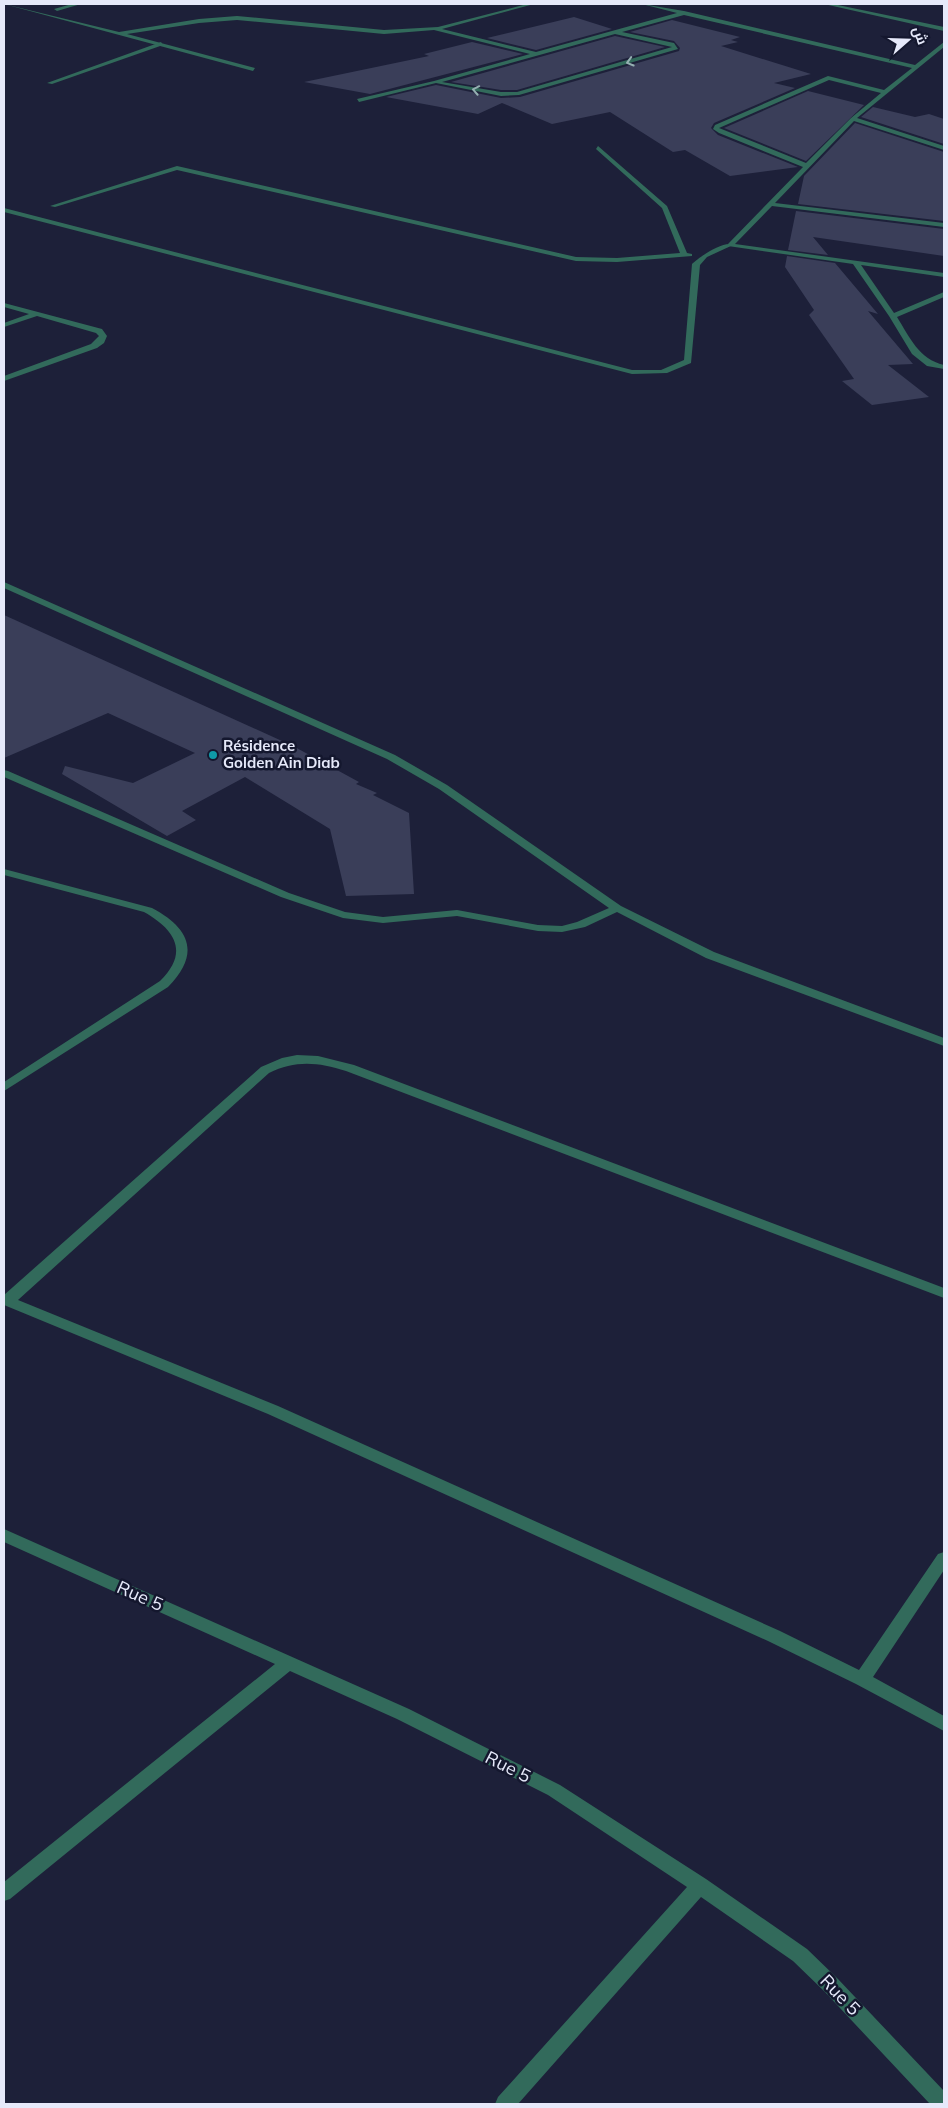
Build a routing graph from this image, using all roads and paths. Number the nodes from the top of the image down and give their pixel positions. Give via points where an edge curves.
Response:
1 (5, 4) edge
2 (78, 4) edge
3 (532, 4) edge
4 (644, 4) edge
5 (827, 4) edge
6 (56, 9) dead end
7 (684, 13) junction
8 (437, 28) junction
9 (944, 29) edge
10 (612, 32) junction
11 (119, 34) junction
12 (162, 44) junction
13 (944, 44) edge
14 (535, 53) junction
15 (916, 67) junction
16 (253, 69) dead end
17 (435, 82) junction
18 (50, 83) dead end
19 (885, 92) junction
20 (358, 100) dead end
21 (853, 119) junction
22 (598, 148) dead end
23 (944, 148) edge
24 (807, 166) junction
25 (769, 204) junction
26 (53, 206) dead end
27 (4, 210) edge
28 (944, 226) edge
29 (730, 245) junction
30 (684, 255) junction
31 (705, 256) junction
32 (856, 264) junction
33 (944, 275) edge
34 (944, 294) edge
35 (4, 305) edge
36 (36, 314) junction
37 (893, 316) junction
38 (4, 325) edge
39 (942, 367) dead end
40 (4, 379) edge
41 (4, 585) edge
42 (4, 773) edge
43 (4, 872) edge
44 (617, 908) junction
45 (944, 1042) edge
46 (4, 1087) edge
47 (944, 1292) edge
48 (6, 1301) edge
49 (4, 1535) edge
50 (944, 1558) edge
51 (288, 1663) junction
52 (862, 1679) junction
53 (944, 1724) edge
54 (700, 1885) junction
55 (4, 1893) edge
56 (504, 2104) edge
57 (943, 2104) edge

1 - 11 street
2 - 6 street
3 - 8 street
4 - 7 street
5 - 9 street
7 - 10 street
7 - 15 street
8 - 11 street via 384,32 237,18
8 - 14 street via 443,33
10 - 14 street
10 -> 17 street via 677,47 517,94
11 - 12 street
12 - 16 street
12 - 18 street
13 - 15 street
14 - 17 street
15 - 19 street
17 - 20 street
19 - 21 street
19 - 24 street via 828,78 717,126 720,132
21 - 23 street
21 - 24 street
22 - 30 street via 666,207
24 - 25 street
25 - 28 street
25 - 29 street
26 - 30 street via 177,168 576,259 617,260
27 - 31 street via 632,372 660,373 674,370 688,361 696,264
29 - 31 street
29 - 32 street
30 - 31 street
32 - 33 street
32 - 37 street
34 - 37 street
35 - 36 street
36 - 38 street
36 - 40 street via 99,331 103,336 94,346
37 - 39 street via 921,358
41 - 44 street via 391,756 444,787
42 - 44 street via 285,895 343,915 383,920 457,913 538,928 562,929 581,925
43 - 46 street via 154,912 173,927 184,952 179,969 164,984
44 - 45 street via 710,955
47 - 48 street via 331,1061 305,1058 282,1061 265,1070
48 - 52 street via 273,1410 774,1636
49 - 51 street, Rue 5
50 - 52 street
51 - 54 street, Rue 5 via 403,1714 554,1790
51 - 55 street
52 - 53 street
54 - 56 street
54 - 57 street, Rue 5 via 800,1955

